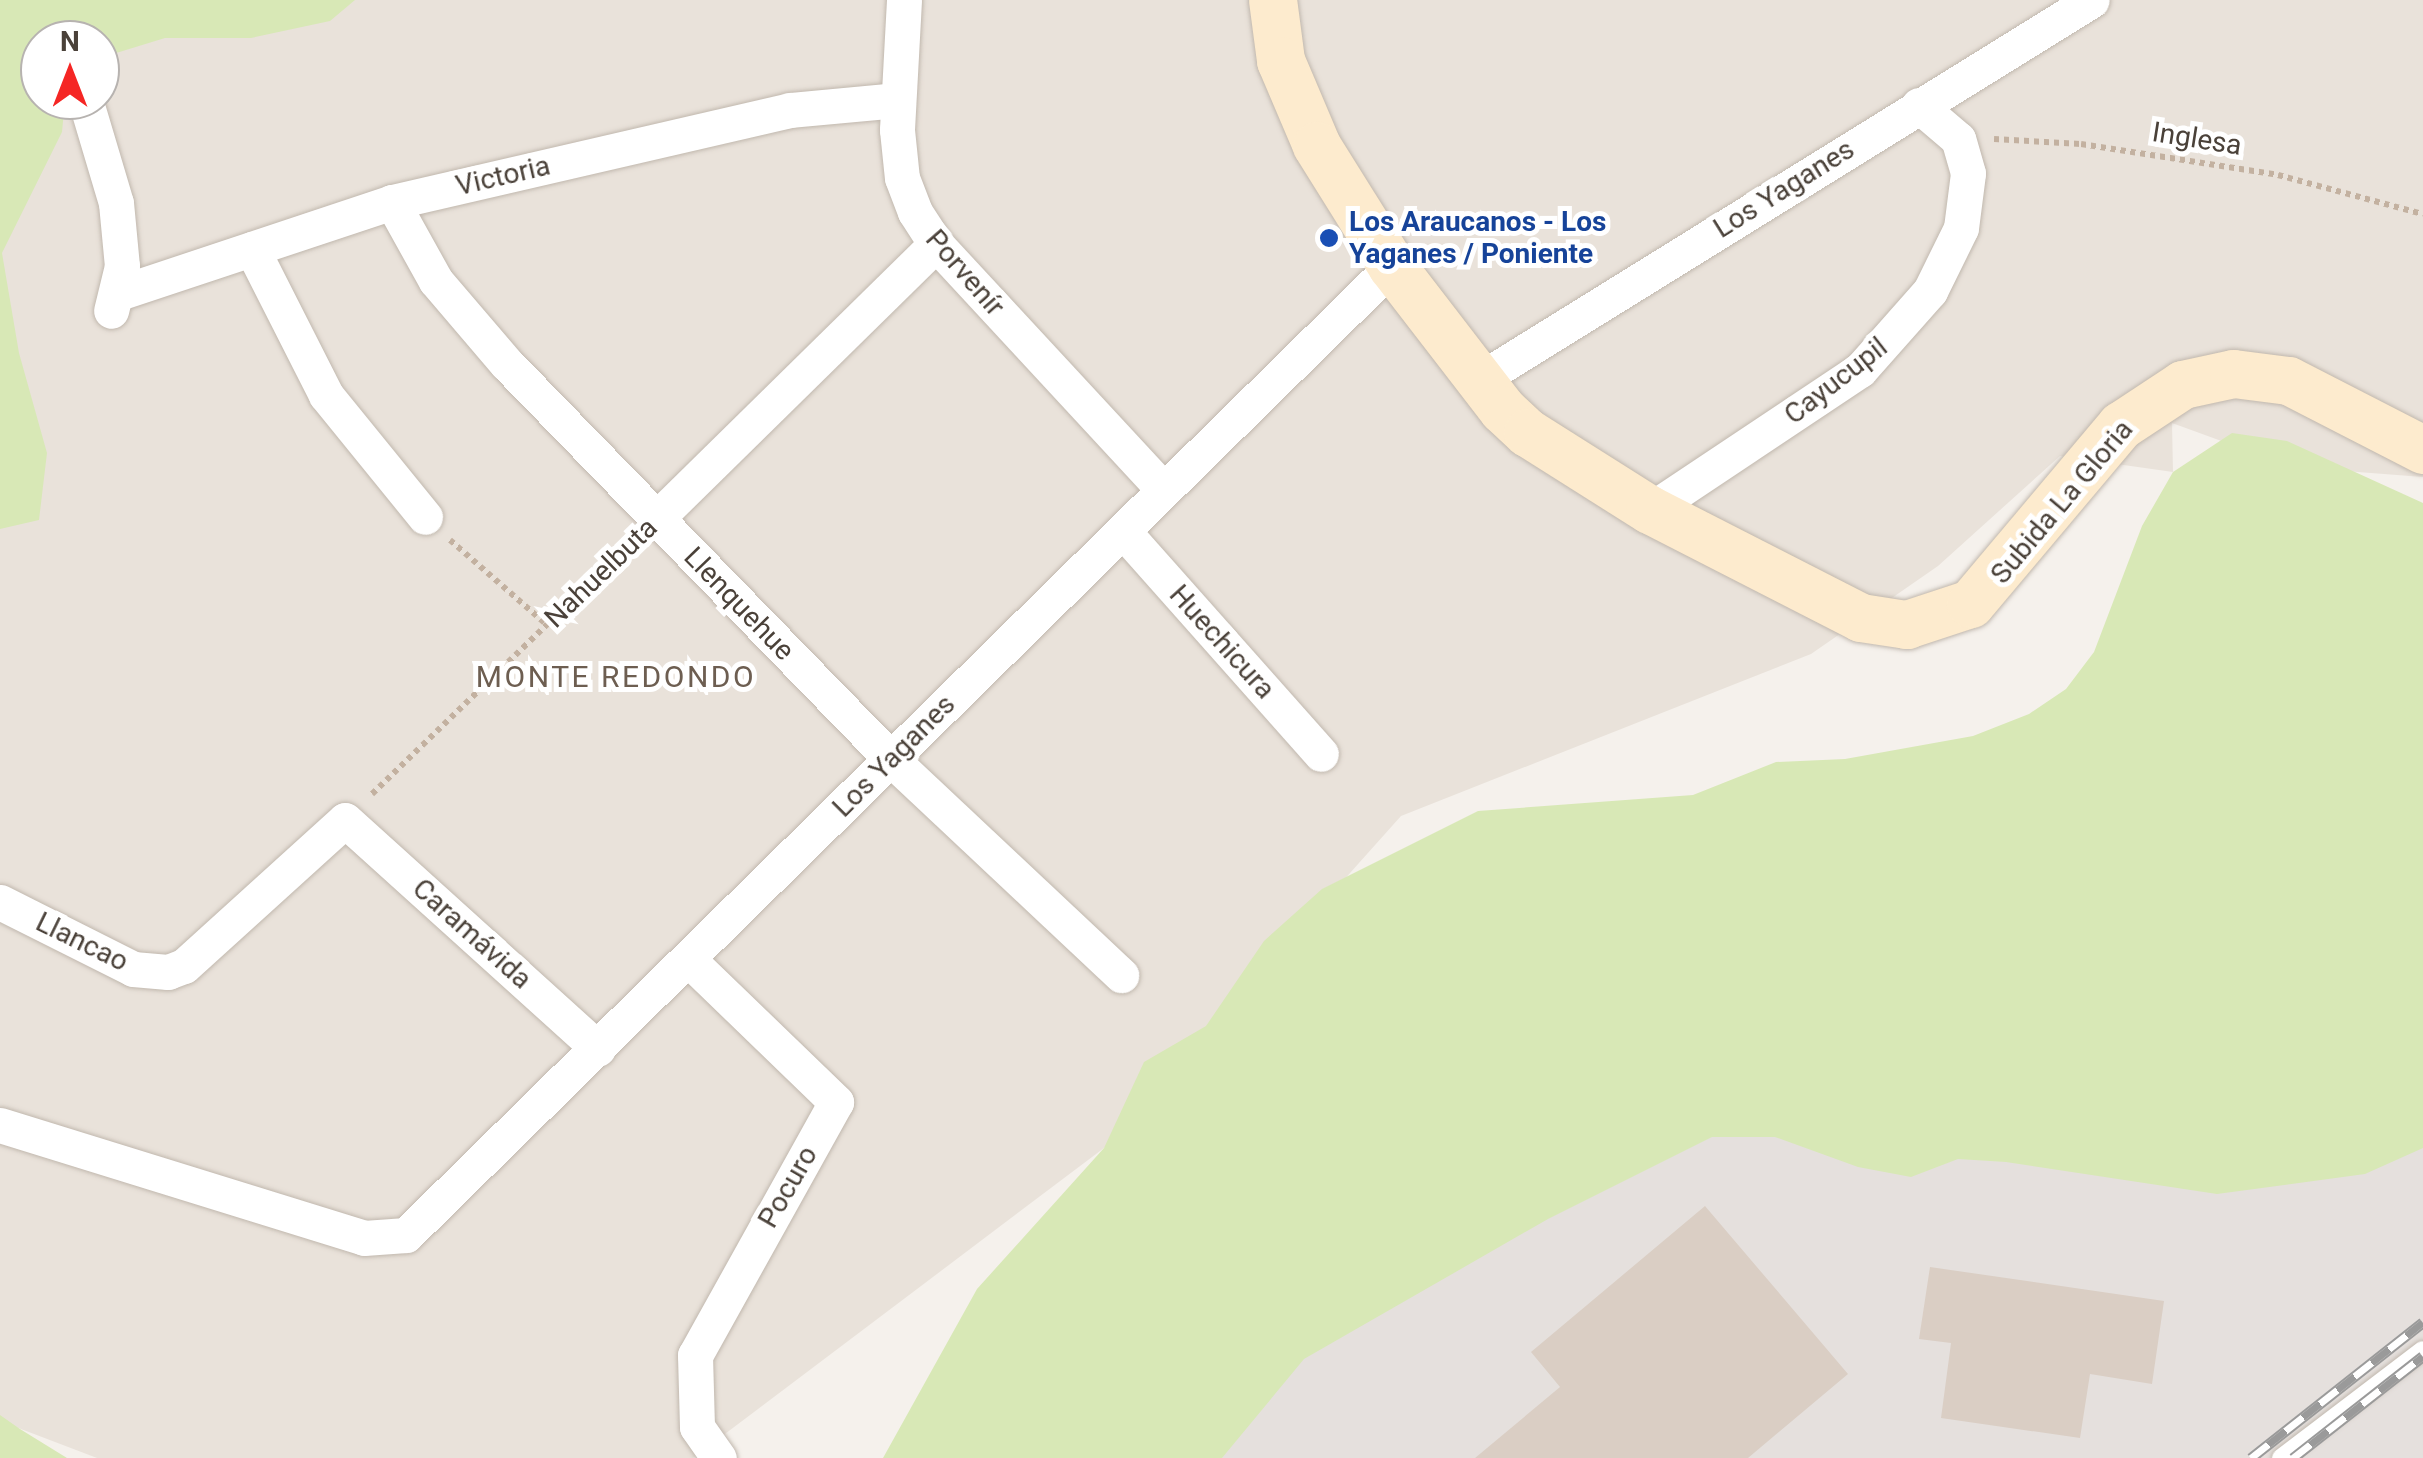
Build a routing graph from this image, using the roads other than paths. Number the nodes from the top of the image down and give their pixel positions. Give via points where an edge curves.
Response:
1 (904, 0) edge
2 (1273, 0) edge
3 (2092, 0) edge
4 (897, 100) junction
5 (1918, 106) junction
6 (91, 120) edge
7 (392, 202) junction
8 (936, 244) junction
9 (252, 249) junction
10 (1392, 266) junction
11 (1477, 382) junction
12 (2423, 450) edge
13 (1164, 490) junction
14 (1650, 510) junction
15 (425, 516) road end
16 (656, 519) junction
17 (1124, 531) junction
18 (1321, 754) dead end
19 (892, 759) junction
20 (0, 902) edge
21 (688, 959) junction
22 (168, 972) joint
23 (1121, 975) dead end
24 (598, 1049) junction
25 (0, 1125) edge
26 (2423, 1350) edge
27 (719, 1458) edge
28 (2282, 1458) edge

1 - 4 street, Porvenír
2 - 10 street, Subida La Gloria via 1281,61 1296,103
3 - 5 street, Los Yaganes
4 - 7 street, Victoria via 790,110
4 - 8 street, Porvenír via 902,178
5 - 11 street, Los Yaganes
5 - 14 street, Cayucupil via 1958,139 1968,173 1961,228 1908,320 1828,394
6 - 9 street, Victoria via 116,204 114,303
7 - 9 street, Victoria
7 - 16 street, Llenquehue via 415,249 466,317
8 - 13 street, Porvenír
8 - 16 street, Nahuelbuta
9 - 15 street via 326,395
10 - 11 street, Subida La Gloria
10 - 13 street, Los Yaganes
11 - 14 street, Subida La Gloria via 1528,433
12 - 14 street, Subida La Gloria via 2289,381 2234,374 2183,385 2122,426 1989,590 1951,615 1906,626 1861,618
13 - 17 street, Los Yaganes
16 - 19 street, Llenquehue
17 - 18 street, Huechicura
17 - 19 street, Los Yaganes
19 - 21 street, Los Yaganes
19 - 23 street, Llenquehue
20 - 22 street, Llancao via 133,969
21 - 24 street, Los Yaganes
21 - 27 street, Pocuro via 836,1102 695,1355 696,1427
22 - 24 street, Caramávida via 184,966 346,820
24 - 25 street, Los Yaganes via 417,1226 392,1240 364,1238
26 - 28 lane

